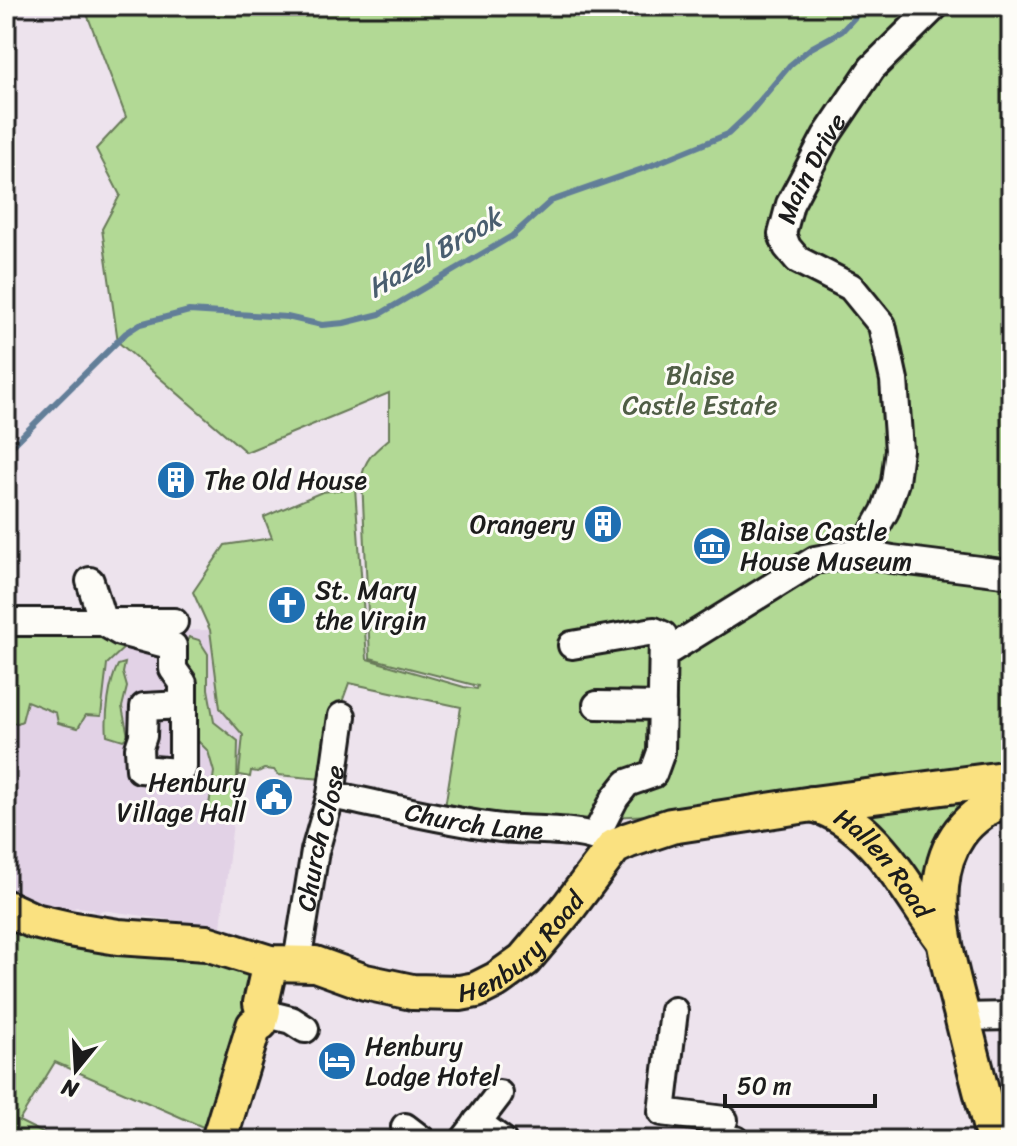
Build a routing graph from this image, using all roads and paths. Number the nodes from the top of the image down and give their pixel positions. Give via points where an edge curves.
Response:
1 (935, 6) edge
2 (857, 552) junction
3 (1011, 574) edge
4 (90, 581) dead end
5 (6, 622) edge
6 (103, 622) junction
7 (174, 622) dead end
8 (572, 645) dead end
9 (665, 653) junction
10 (183, 705) dead end
11 (597, 705) dead end
12 (662, 706) junction
13 (342, 716) dead end
14 (1011, 778) edge
15 (331, 795) junction
16 (1011, 797) edge
17 (813, 804) junction
18 (605, 842) junction
19 (6, 908) edge
20 (942, 938) junction
21 (284, 962) junction
22 (674, 1011) dead end
23 (259, 1014) junction
24 (1011, 1016) edge
25 (962, 1017) junction
26 (305, 1029) dead end
27 (499, 1094) dead end
28 (726, 1129) edge
29 (470, 1131) edge
30 (219, 1140) edge
31 (502, 1140) edge
32 (994, 1140) edge

1 - 2 street, Main Drive via 872,68 826,136 790,204 782,234 798,260 851,287 882,325 894,380 899,450 885,511
2 - 3 street
2 - 9 street via 815,560
4 - 6 street
5 - 6 street
6 - 7 street
6 - 10 street via 173,646
8 - 9 street via 654,631 663,635
9 - 12 street
11 - 12 street
12 - 18 street via 657,767 653,774 627,783 615,798
13 - 15 street, Church Close
14 - 17 main road
15 - 18 street, Church Lane
15 - 21 street, Church Close via 311,851
16 - 20 main road, Hallen Road via 974,817 946,858 940,883
17 - 18 main road
17 - 20 main road, Hallen Road via 853,823 880,850
18 - 21 main road, Henbury Road via 580,902 524,960 476,990 412,992 315,964
19 - 21 main road, Henbury Road via 69,929 206,943
20 - 25 main road, Hallen Road
21 - 23 main road
22 - 28 street via 662,1112
23 - 26 street via 291,1020
23 - 30 main road
24 - 25 street
25 - 32 main road, Hallen Road
27 - 29 street
29 - 31 street

